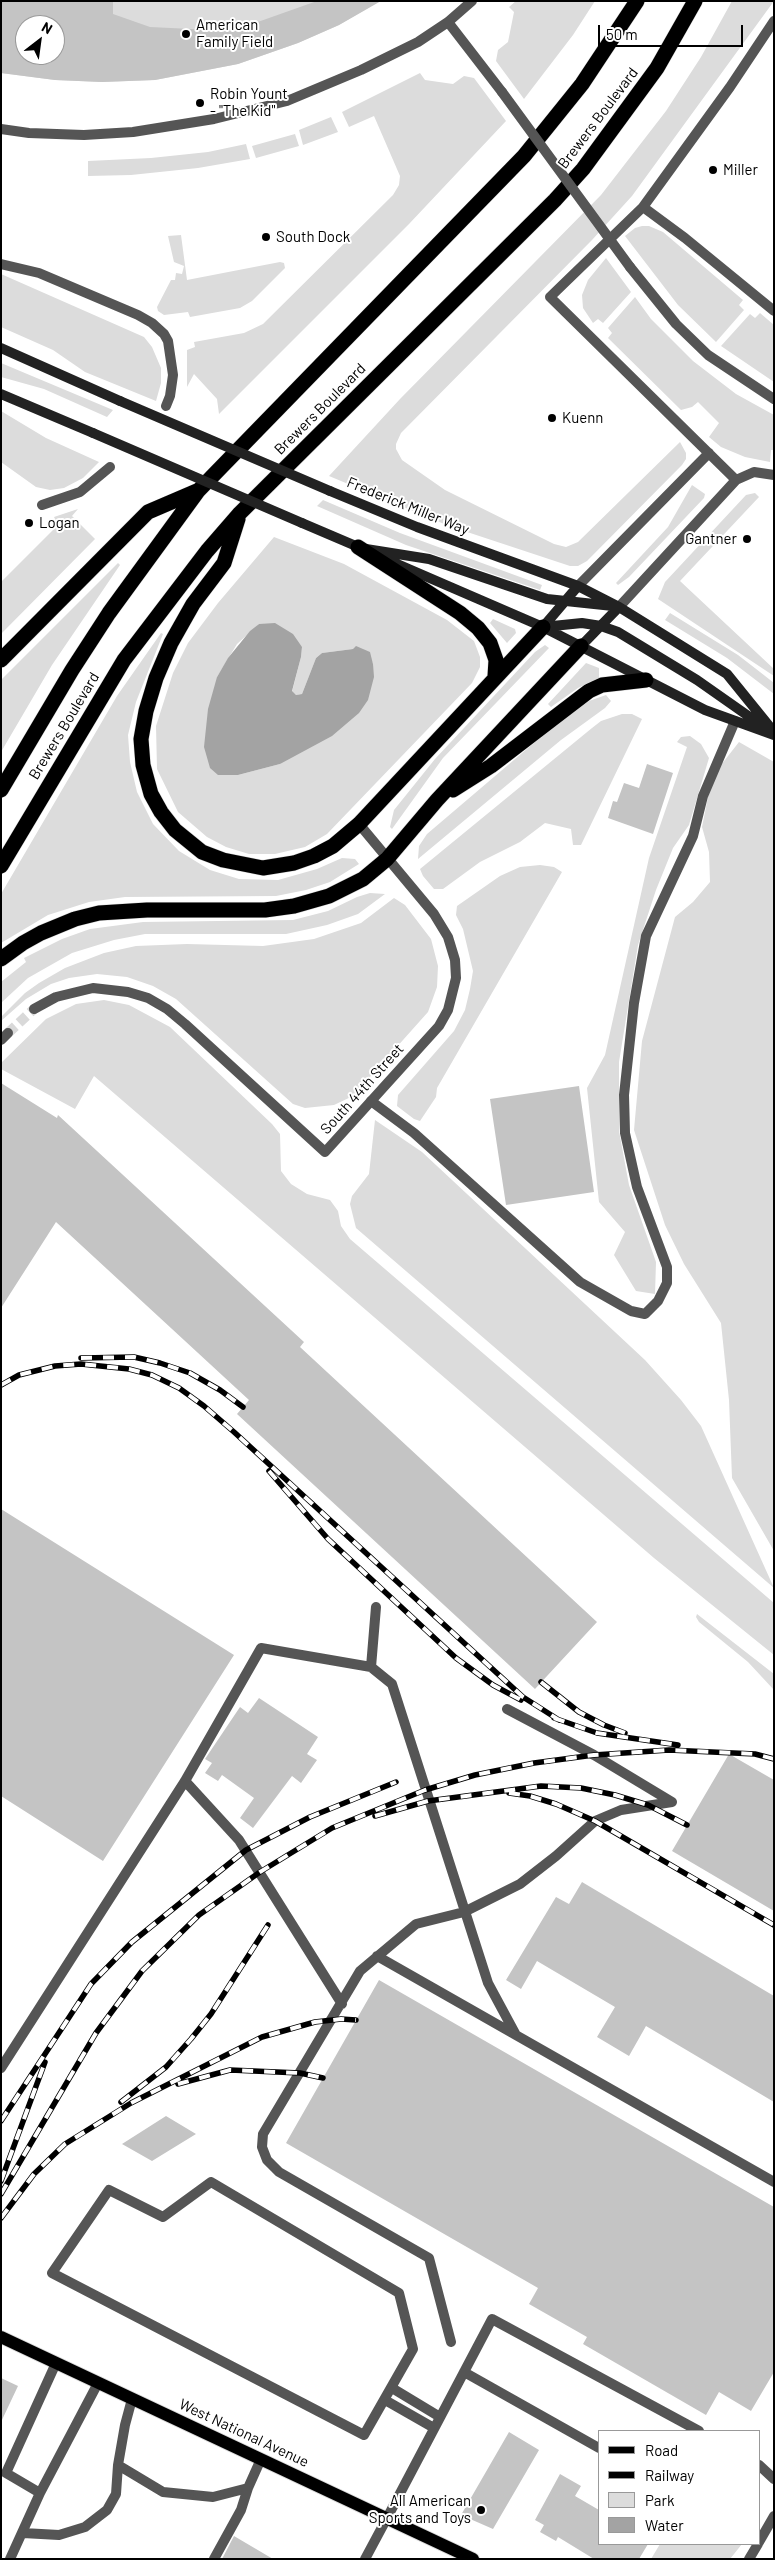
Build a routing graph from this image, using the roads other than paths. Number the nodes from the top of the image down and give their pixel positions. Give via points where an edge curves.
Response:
1 (472, 1) edge
2 (637, 1) edge
3 (695, 1) edge
4 (448, 22) junction
5 (772, 27) edge
6 (1, 129) edge
7 (643, 207) junction
8 (1, 264) edge
9 (774, 311) edge
10 (1, 348) edge
11 (1, 394) edge
12 (774, 399) edge
13 (166, 406) dead end
14 (709, 453) junction
15 (110, 467) dead end
16 (774, 475) edge
17 (736, 480) junction
18 (198, 491) junction
19 (42, 505) dead end
20 (240, 513) junction
21 (358, 547) junction
22 (578, 586) junction
23 (565, 601) junction
24 (619, 606) junction
25 (601, 626) junction
26 (543, 627) junction
27 (581, 646) junction
28 (1, 660) edge
29 (495, 676) junction
30 (646, 680) junction
31 (735, 721) junction
32 (774, 733) edge
33 (1, 790) edge
34 (437, 800) junction
35 (359, 824) junction
36 (387, 859) junction
37 (1, 866) edge
38 (1, 959) edge
39 (34, 1009) tunnel mouth
40 (371, 1101) junction
41 (376, 1607) dead end
42 (371, 1667) junction
43 (507, 1709) dead end
44 (185, 1781) junction
45 (464, 1912) junction
46 (378, 1956) junction
47 (342, 2004) junction
48 (516, 2035) junction
49 (1, 2068) edge
50 (774, 2182) edge
51 (1, 2337) edge
52 (450, 2342) dead end
53 (56, 2363) junction
54 (464, 2372) junction
55 (98, 2383) junction
56 (392, 2388) junction
57 (132, 2399) junction
58 (385, 2400) junction
59 (440, 2417) junction
60 (434, 2428) junction
61 (697, 2430) edge
62 (598, 2447) edge
63 (261, 2459) junction
64 (118, 2465) junction
65 (760, 2466) edge
66 (774, 2478) edge
67 (248, 2488) junction
68 (40, 2493) junction
69 (774, 2516) edge
70 (387, 2518) junction
71 (23, 2533) junction
72 (760, 2539) edge
73 (757, 2545) edge
74 (10, 2559) edge
75 (214, 2559) edge
76 (365, 2559) edge
77 (473, 2559) edge
78 (750, 2559) edge

1 - 4 street
2 - 18 highway, Brewers Boulevard via 582,84 524,156
3 - 20 highway, Brewers Boulevard via 657,68 583,169
4 - 6 street via 418,42 308,93 214,119 133,132 84,135
4 - 12 street, bridge via 664,311 708,355
5 - 7 street
7 - 9 street
7 - 14 street via 550,297
8 - 13 street via 39,273 138,315 164,334 173,375
10 - 22 street, Frederick Miller Way, bridge via 417,528
11 - 21 street, bridge
14 - 17 street
14 - 22 street
15 - 19 street via 80,492
16 - 17 street via 754,472
17 - 24 street
18 - 28 highway via 148,512
18 - 33 highway, Brewers Boulevard via 109,613
20 - 35 highway via 224,563 193,604 156,678 141,739 151,794 175,830 202,852 242,865 263,868 314,856 333,846
20 - 37 highway, Brewers Boulevard via 201,558 124,660
21 - 23 street via 429,560 547,599
21 - 26 street
21 - 29 highway via 478,628 490,642 496,660
22 - 23 street
22 - 24 street, Frederick Miller Way
23 - 24 street
23 - 26 street
24 - 25 street
24 - 32 street, Frederick Miller Way via 727,674
25 - 26 street via 582,623
25 - 27 street
25 - 32 street via 623,634
26 - 27 street
26 - 29 highway
27 - 30 street
27 - 34 highway
29 - 35 highway
30 - 31 street via 705,710
30 - 34 highway via 602,685 589,691 491,766
31 - 32 street
31 - 40 street via 709,780 693,836 646,936 634,1003 624,1095 625,1132 637,1186 666,1267 666,1283 658,1301 645,1314 631,1311 580,1282 414,1133
34 - 36 highway
35 - 36 street, South 44th Street
36 - 38 highway via 363,880 307,903 265,910 99,913 41,933
36 - 40 street, South 44th Street via 434,914 448,938 455,960 456,978 448,1010 439,1026
39 - 40 street, South 44th Street via 56,997 93,988 148,998 185,1024 325,1152
41 - 42 street
42 - 44 street via 262,1648
42 - 45 street via 392,1684
43 - 45 street via 594,1754 672,1802 621,1810 595,1821 520,1884
44 - 47 street via 239,1840
44 - 49 street
45 - 46 street via 416,1924
45 - 48 street via 488,1983
46 - 47 street via 360,1971
46 - 48 street
47 - 52 street via 263,2134 262,2147 267,2160 279,2172 429,2258
48 - 50 street
51 - 53 main road, West National Avenue
53 - 55 main road, West National Avenue
53 - 68 street via 6,2473
54 - 59 street
54 - 61 street via 492,2319
54 - 62 street
55 - 57 main road, West National Avenue
55 - 68 street
56 - 58 street
56 - 58 street via 414,2349 399,2293 211,2182 163,2217 109,2190 52,2273 364,2435
56 - 59 street
57 - 63 main road, West National Avenue
57 - 64 street
58 - 60 street
59 - 60 street
60 - 70 street
63 - 67 street
63 - 70 main road, West National Avenue
64 - 67 street via 162,2492 213,2497
64 - 71 street via 116,2494 107,2510 85,2527 59,2535
65 - 66 street
67 - 75 street via 241,2510
68 - 71 street
69 - 72 street
70 - 76 street
70 - 77 main road, West National Avenue
71 - 74 street
73 - 78 street

